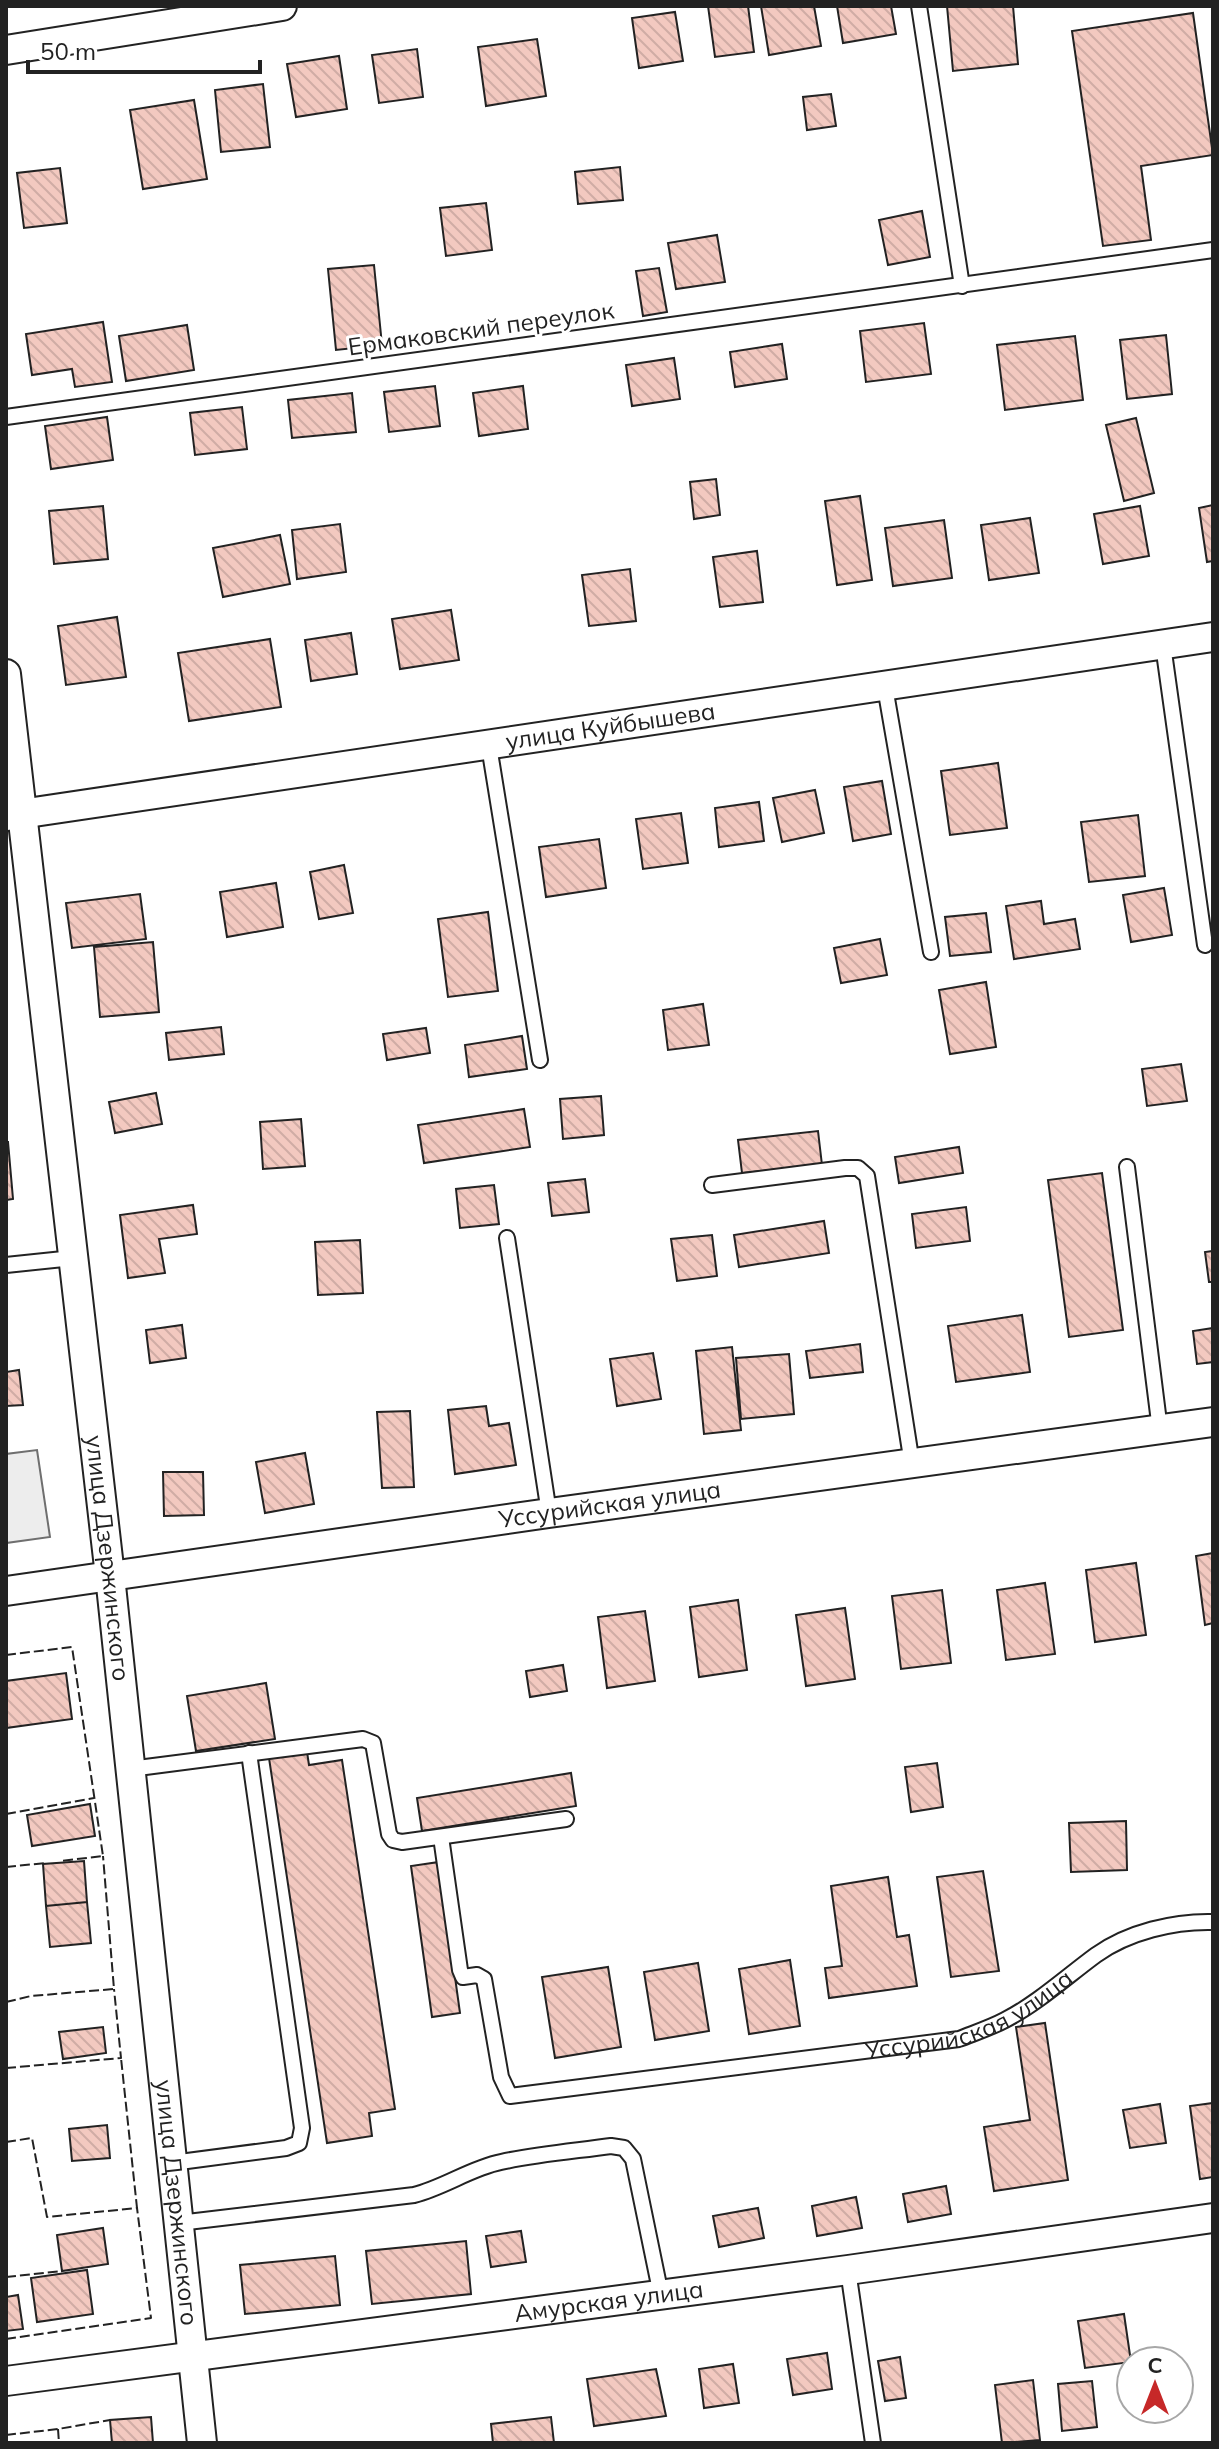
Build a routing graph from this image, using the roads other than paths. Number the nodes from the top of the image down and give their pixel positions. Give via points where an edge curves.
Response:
1 (282, 6) edge
2 (919, 6) edge
3 (6, 50) edge
4 (1213, 250) edge
5 (962, 286) junction
6 (6, 417) edge
7 (1213, 637) edge
8 (1163, 645) junction
9 (6, 674) edge
10 (885, 687) junction
11 (489, 746) junction
12 (14, 815) edge
13 (1205, 945) dead end
14 (931, 952) dead end
15 (540, 1060) dead end
16 (1127, 1167) dead end
17 (712, 1185) dead end
18 (507, 1238) dead end
19 (73, 1258) junction
20 (6, 1265) edge
21 (1213, 1422) edge
22 (1160, 1430) junction
23 (912, 1464) junction
24 (549, 1513) junction
25 (110, 1576) junction
26 (6, 1591) edge
27 (249, 1753) junction
28 (130, 1769) junction
29 (566, 1819) dead end
30 (441, 1837) junction
31 (1213, 1922) edge
32 (172, 2163) junction
33 (1213, 2218) edge
34 (179, 2223) junction
35 (848, 2270) junction
36 (661, 2295) junction
37 (193, 2358) junction
38 (6, 2381) edge
39 (202, 2443) edge
40 (873, 2443) edge

1 - 3 street
2 - 5 lane
4 - 5 lane, Ермаковский переулок
5 - 6 lane, Ермаковский переулок
7 - 8 street, улица Куйбышева
8 - 10 street, улица Куйбышева
8 - 13 lane
9 - 12 street, улица Дзержинского
10 - 11 street, улица Куйбышева
10 - 14 lane
11 - 12 street, улица Куйбышева
11 - 15 lane
12 - 19 street, улица Дзержинского
16 - 22 lane
17 - 23 lane via 845,1168 858,1168 867,1176
18 - 24 lane
19 - 20 lane
19 - 25 street, улица Дзержинского
21 - 22 street, Уссурийская улица
22 - 23 street, Уссурийская улица
23 - 24 street, Уссурийская улица
24 - 25 street, Уссурийская улица
25 - 26 street, Уссурийская улица
25 - 28 street, улица Дзержинского
27 - 28 lane
27 - 30 lane via 363,1739 373,1743 393,1840
27 - 32 lane via 302,2128 299,2143 286,2148
28 - 32 street, улица Дзержинского
29 - 30 lane
30 - 31 lane, Уссурийская улица via 460,1970 463,1977 484,1979 510,2096 959,2039 1005,2020 1126,1938 1184,1921
32 - 34 street, улица Дзержинского
33 - 35 street, Амурская улица
34 - 36 lane via 414,2195 500,2162 611,2146 624,2148 633,2159
34 - 37 street, улица Дзержинского
35 - 36 street, Амурская улица
35 - 40 lane
36 - 37 street, Амурская улица
37 - 38 street, Амурская улица
37 - 39 street, улица Дзержинского

